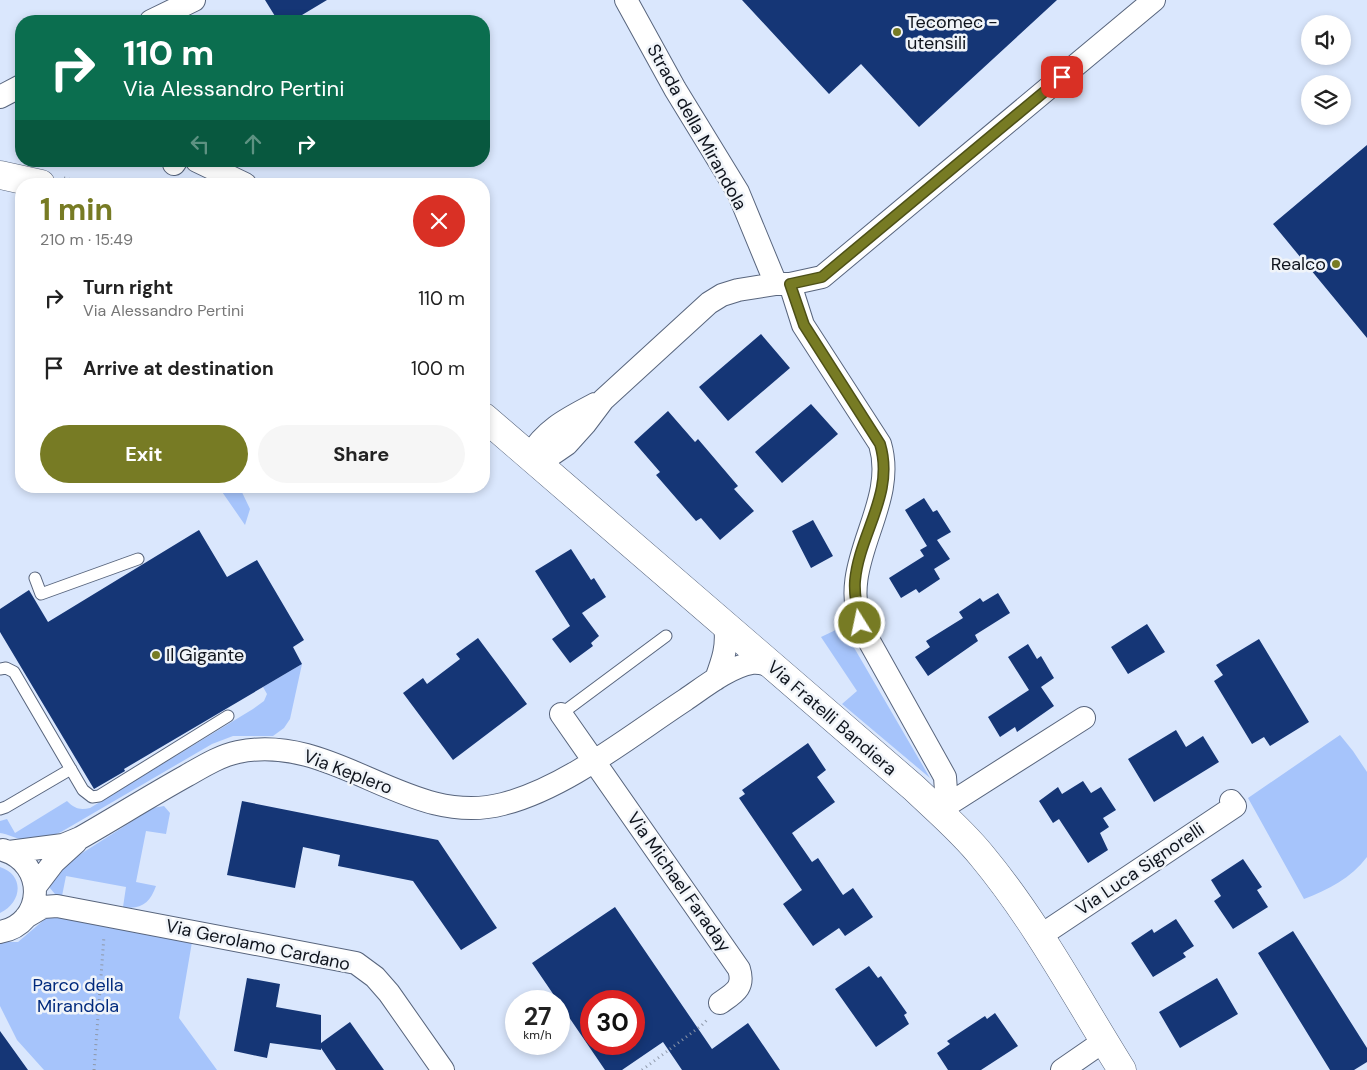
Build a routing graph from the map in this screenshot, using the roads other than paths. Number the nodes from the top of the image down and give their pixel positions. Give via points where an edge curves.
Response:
1 (194, 0) edge
2 (626, 0) edge
3 (1154, 0) edge
4 (163, 15) edge
5 (15, 89) edge
6 (0, 97) edge
7 (209, 167) edge
8 (0, 175) edge
9 (15, 178) edge
10 (232, 178) edge
11 (783, 284) junction
12 (490, 422) edge
13 (529, 456) junction
14 (138, 559) dead end
15 (35, 578) dead end
16 (725, 625) junction
17 (666, 636) dead end
18 (770, 665) junction
19 (0, 669) edge
20 (716, 679) junction
21 (561, 714) joint
22 (228, 716) dead end
23 (1084, 718) dead end
24 (595, 760) junction
25 (71, 769) junction
26 (1232, 801) dead end
27 (0, 809) edge
28 (938, 812) junction
29 (80, 838) junction
30 (4, 851) edge
31 (35, 887) junction
32 (26, 917) junction
33 (0, 932) edge
34 (1040, 936) junction
35 (720, 1003) road end
36 (1104, 1041) junction
37 (443, 1070) edge
38 (1062, 1070) edge
39 (1122, 1070) edge

1 - 4 street
2 - 11 street, Strada della Mirandola via 674,89 738,192
3 - 11 street via 822,277
5 - 6 street
7 - 10 street
8 - 9 street
11 - 13 street via 738,290 709,303 603,400 551,429
11 - 28 street, Strada della Mirandola via 804,325 880,444 884,457 882,485 855,581 858,614 863,630 945,777 946,791
12 - 13 street, Via Fratelli Bandiera
13 - 16 street, Via Fratelli Bandiera
14 - 15 lane via 42,594
16 - 18 street, Via Fratelli Bandiera
16 - 20 street via 725,653
17 - 21 lane
18 - 20 street, Via Keplero via 753,662
18 - 28 street, Via Fratelli Bandiera
19 - 25 lane via 14,672
20 - 24 street, Via Keplero
21 - 24 street
22 - 25 lane via 99,796 92,797 83,790
23 - 28 street
24 - 29 street, Via Keplero via 526,798 480,808 443,805 410,796 298,752 274,749 236,752 176,782
24 - 35 street, Via Michael Faraday via 739,969 740,986
25 - 27 lane
26 - 34 street, Via Luca Signorelli via 1235,806
28 - 34 street, Via Fratelli Bandiera via 981,854
29 - 30 street, Via Keplero via 63,845
29 - 31 street, Via Keplero via 54,862
30 - 31 street via 24,862
31 - 32 street via 34,900
32 - 33 street, Via Gerolamo Cardano via 13,928
32 - 37 street, Via Gerolamo Cardano via 43,907 57,906 106,926 162,925 356,963 375,977 389,994
34 - 36 street, Via Fratelli Bandiera
36 - 38 street
36 - 39 street, Via Fratelli Bandiera

